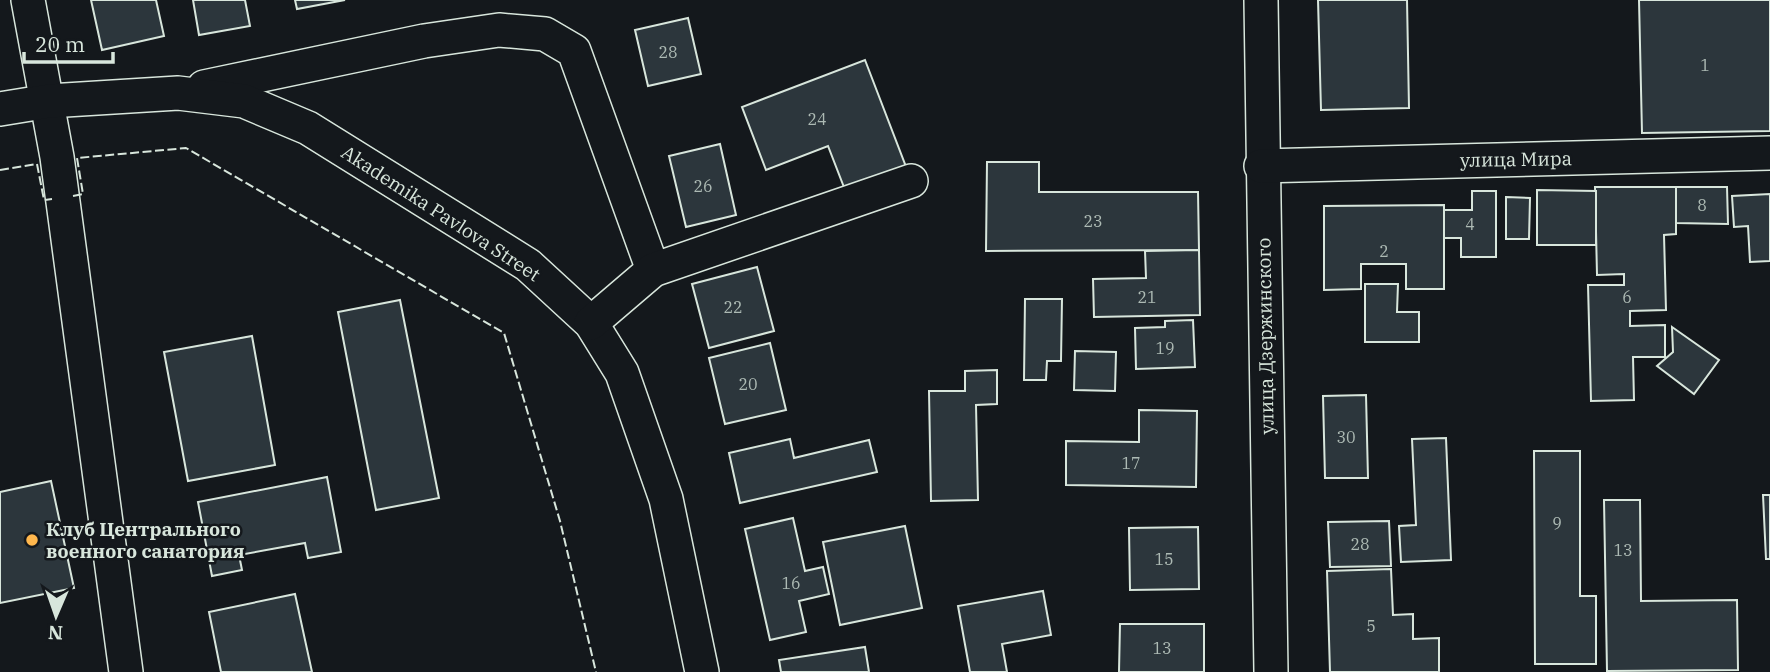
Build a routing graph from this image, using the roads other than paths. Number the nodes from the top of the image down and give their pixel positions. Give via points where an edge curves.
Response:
1 (28, 0) edge
2 (1261, 0) edge
3 (178, 93) junction
4 (49, 101) junction
5 (0, 109) edge
6 (1770, 153) edge
7 (1261, 166) junction
8 (911, 181) dead end
9 (653, 270) junction
10 (591, 323) junction
11 (126, 672) edge
12 (702, 672) edge
13 (1271, 672) edge

1 - 4 street
2 - 7 street, улица Дзержинского
3 - 4 street, Akademika Pavlova Street
3 - 9 street via 424,41 499,30 545,34 574,51
3 - 10 street, Akademika Pavlova Street via 243,101 308,128 528,265
4 - 5 street, Akademika Pavlova Street
4 - 11 street
6 - 7 street, улица Мира
7 - 13 street, улица Дзержинского
8 - 9 street
9 - 10 street
10 - 12 street, Akademika Pavlova Street via 622,373 666,499

